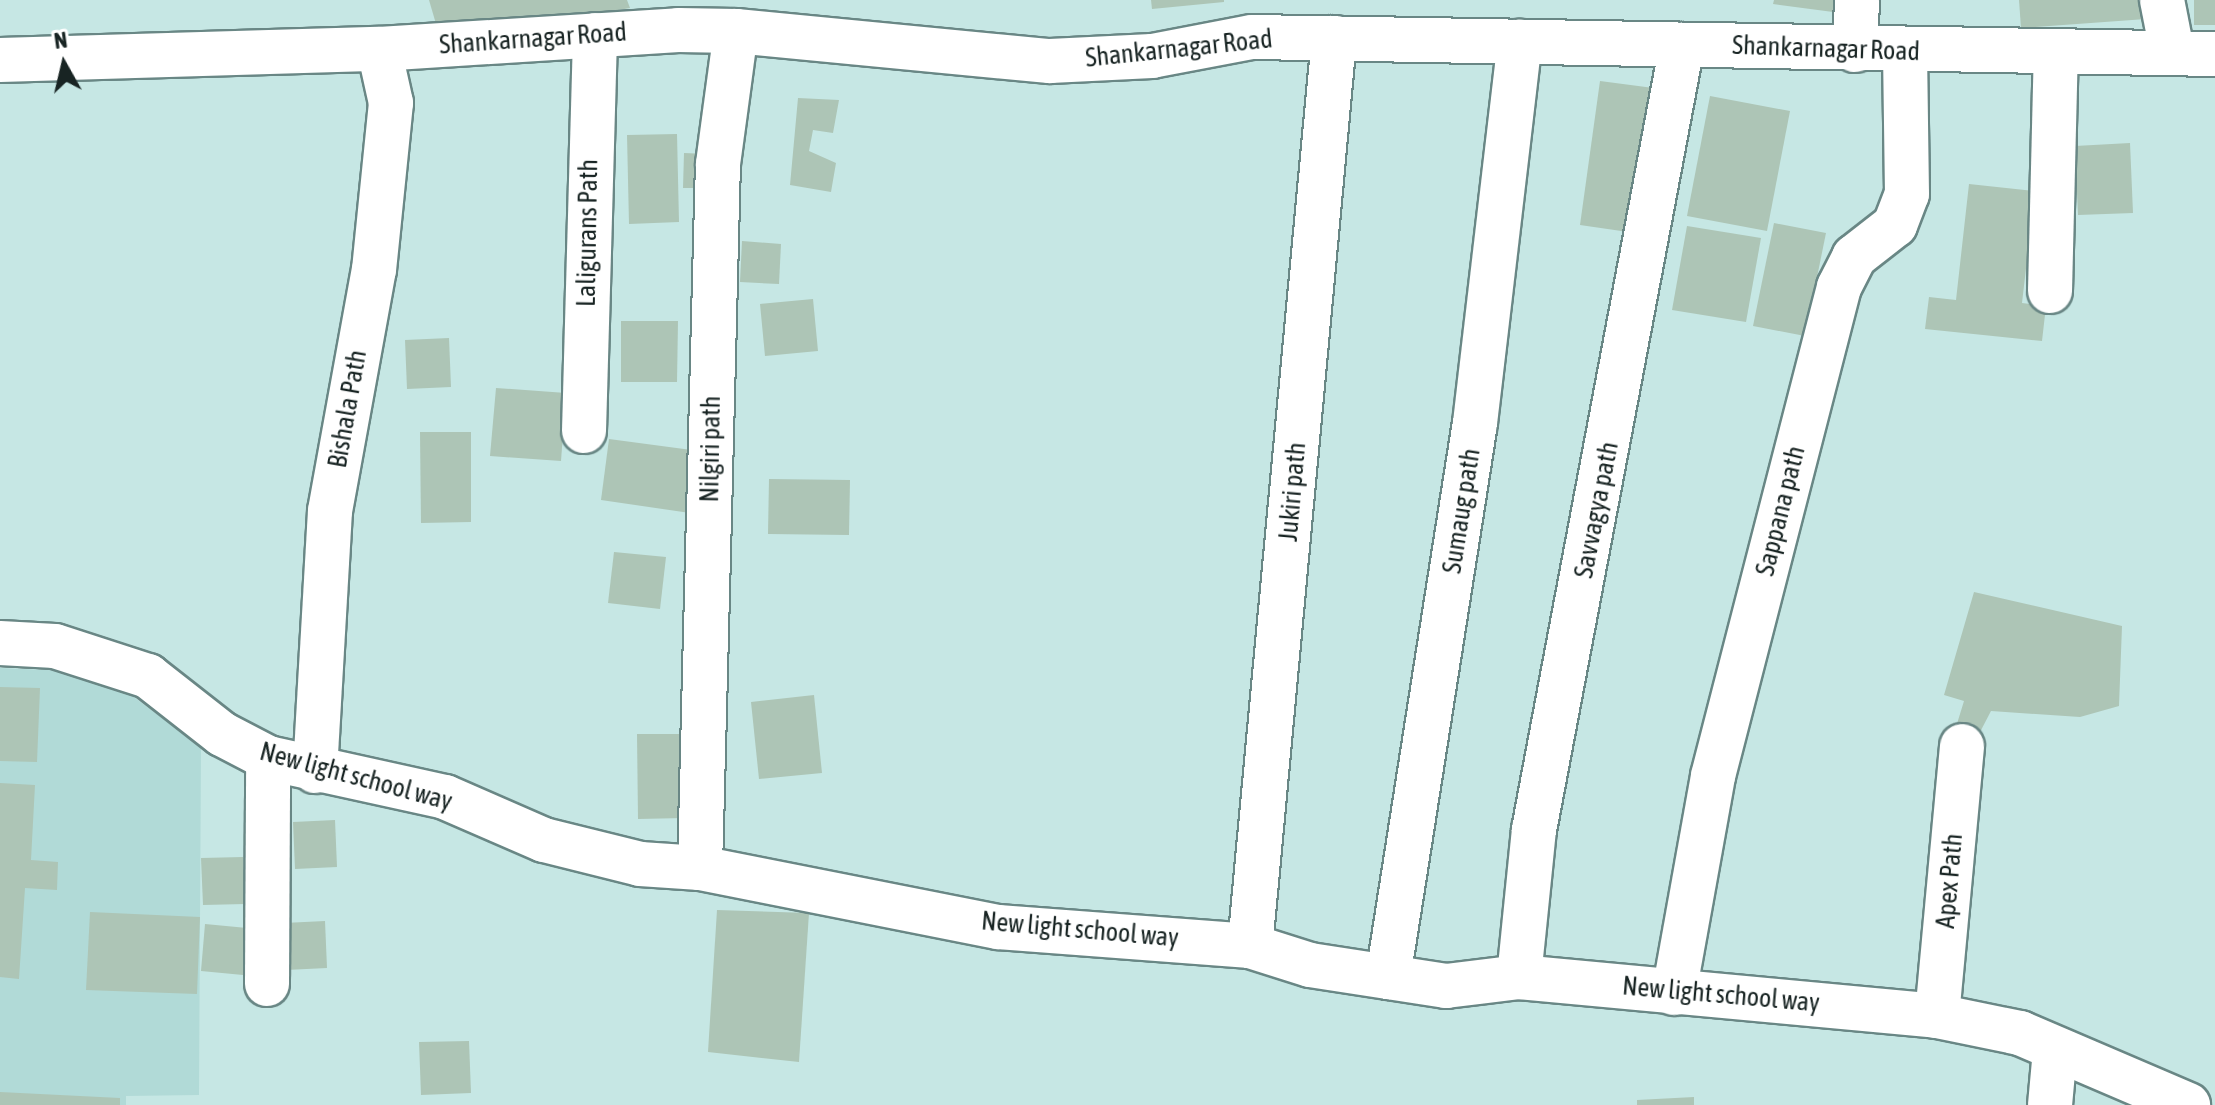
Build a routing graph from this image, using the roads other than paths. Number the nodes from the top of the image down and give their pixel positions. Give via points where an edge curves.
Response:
1 (1857, 0) edge
2 (2162, 0) edge
3 (669, 15) edge
4 (736, 31) junction
5 (595, 35) junction
6 (1334, 38) junction
7 (1520, 42) junction
8 (1682, 45) junction
9 (379, 49) junction
10 (1855, 50) junction
11 (1905, 51) junction
12 (2172, 51) junction
13 (2056, 53) junction
14 (2215, 54) edge
15 (0, 60) edge
16 (2050, 291) dead end
17 (584, 431) dead end
18 (0, 643) edge
19 (1962, 746) dead end
20 (268, 758) junction
21 (315, 771) junction
22 (700, 868) junction
23 (1250, 946) junction
24 (1388, 977) junction
25 (1519, 977) junction
26 (267, 984) dead end
27 (1674, 993) junction
28 (1937, 1016) junction
29 (2055, 1050) junction
30 (2050, 1105) edge
31 (2188, 1105) edge

1 - 10 street
2 - 12 street
3 - 4 street, Shankarnagar Road
3 - 5 street, Shankarnagar Road
4 - 6 street, Shankarnagar Road via 1050,61 1152,56 1252,37
4 - 22 street, Nilgiri path via 718,164
5 - 9 street, Shankarnagar Road
5 - 17 street, Laligurans Path
6 - 7 street, Shankarnagar Road
6 - 23 street, Jukiri path
7 - 8 street, Shankarnagar Road
7 - 24 street, Sumaug path via 1475,423
8 - 10 street, Shankarnagar Road
8 - 25 street, Savvagya path via 1534,830
9 - 15 street, Shankarnagar Road
9 - 21 street, Bishala Path via 391,103 374,270 330,511
10 - 11 street, Shankarnagar Road
11 - 13 street, Shankarnagar Road
11 - 27 street, Sappana path via 1907,194 1895,225 1854,257 1839,287 1713,776
12 - 13 street, Shankarnagar Road
12 - 14 street, Shankarnagar Road
13 - 16 street
18 - 20 street, New light school way via 55,646 148,676 222,734
19 - 28 street, Apex Path
20 - 21 street, New light school way
20 - 26 street
21 - 22 street, New light school way via 445,797 544,840 626,861
22 - 23 street, New light school way via 998,927
23 - 24 street, New light school way via 1310,965
24 - 25 street, New light school way via 1446,986
25 - 27 street, New light school way
27 - 28 street, New light school way
28 - 29 street, New light school way via 2020,1033
29 - 30 street
29 - 31 street, New light school way

